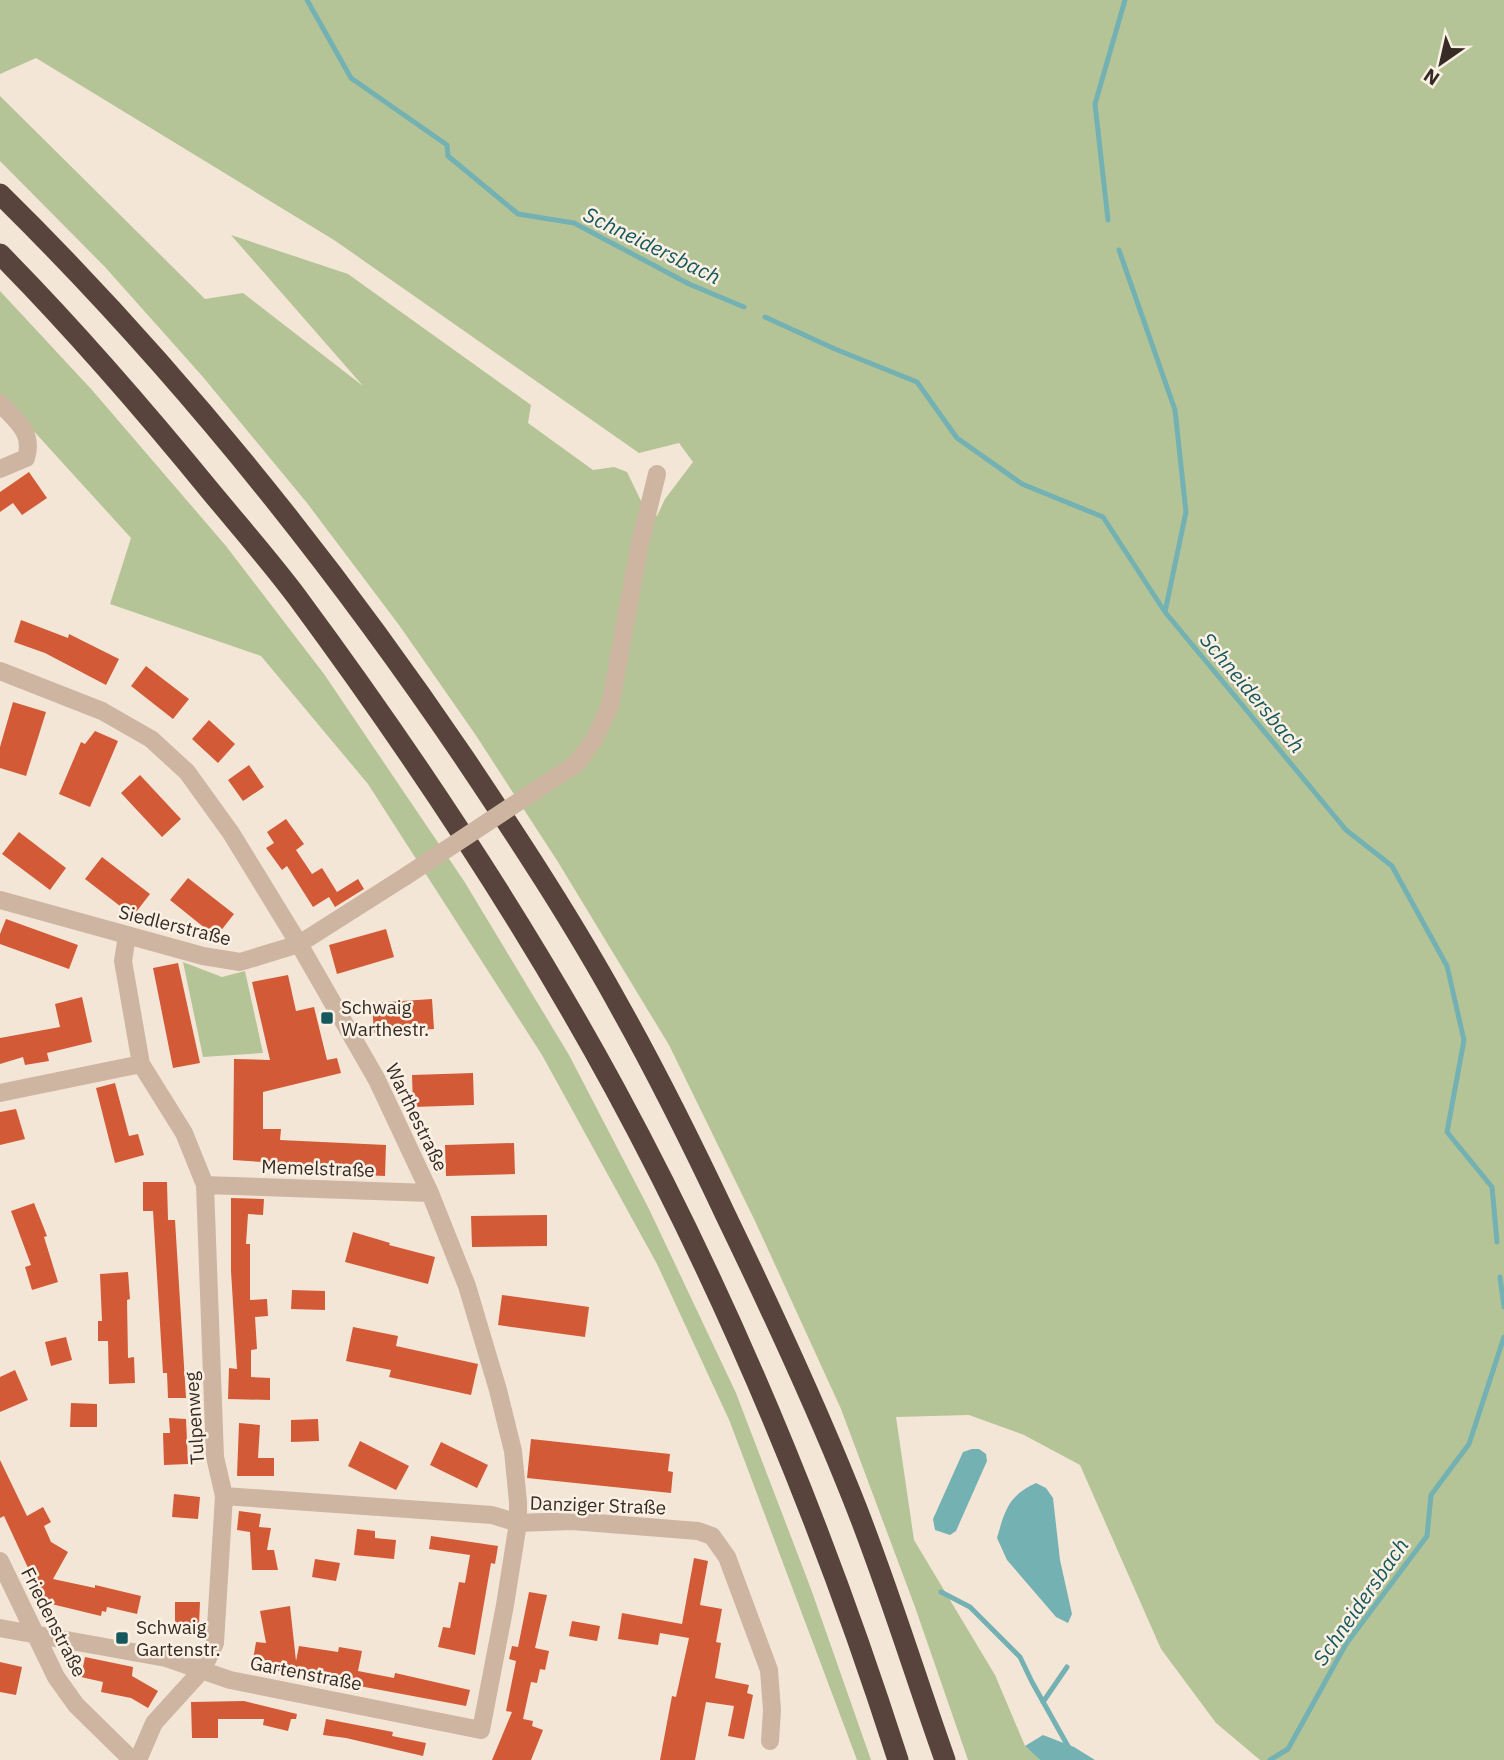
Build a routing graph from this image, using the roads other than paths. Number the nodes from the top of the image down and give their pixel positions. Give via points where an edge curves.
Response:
1 (0, 194) edge
2 (0, 254) edge
3 (0, 403) edge
4 (0, 469) edge
5 (657, 474) dead end
6 (0, 671) edge
7 (0, 900) edge
8 (127, 936) junction
9 (299, 944) junction
10 (141, 1064) junction
11 (0, 1093) edge
12 (205, 1185) junction
13 (430, 1193) junction
14 (224, 1496) junction
15 (517, 1523) junction
16 (0, 1562) edge
17 (0, 1628) edge
18 (36, 1634) junction
19 (203, 1669) junction
20 (481, 1730) joint
21 (770, 1741) dead end
22 (132, 1760) edge
23 (138, 1760) edge
24 (898, 1760) edge
25 (945, 1760) edge

1 - 25 highway via 118,315 314,549 399,662 519,840 615,998 687,1134 784,1336 850,1492
2 - 24 highway via 154,422 295,593 419,769 527,936 615,1090 699,1256 776,1424 860,1643
3 - 4 street via 26,433 30,446 26,458
5 - 9 street, Siedlerstraße, bridge via 610,706 576,764
6 - 9 street, Warthestraße via 102,711 151,739 187,772
7 - 8 street, Siedlerstraße
8 - 9 street, Siedlerstraße via 240,962
8 - 10 street, Tulpenweg via 123,961
9 - 13 street, Warthestraße via 377,1080
10 - 11 street
10 - 12 street, Tulpenweg via 184,1133
12 - 13 street, Memelstraße
12 - 14 street, Tulpenweg via 215,1457
13 - 15 street, Warthestraße via 467,1286 498,1390 513,1451
14 - 15 street, Danziger Straße via 492,1515
14 - 19 street, Tulpenweg via 215,1643
15 - 20 street, Warthestraße
15 - 21 street, Danziger Straße via 572,1521 712,1536 727,1557 769,1670
16 - 18 street, Friedenstraße
17 - 18 street, Gartenstraße
18 - 19 street, Gartenstraße
18 - 22 street, Friedenstraße via 56,1677 76,1705
19 - 20 street, Gartenstraße via 230,1679
19 - 23 street, Tulpenweg via 153,1723

